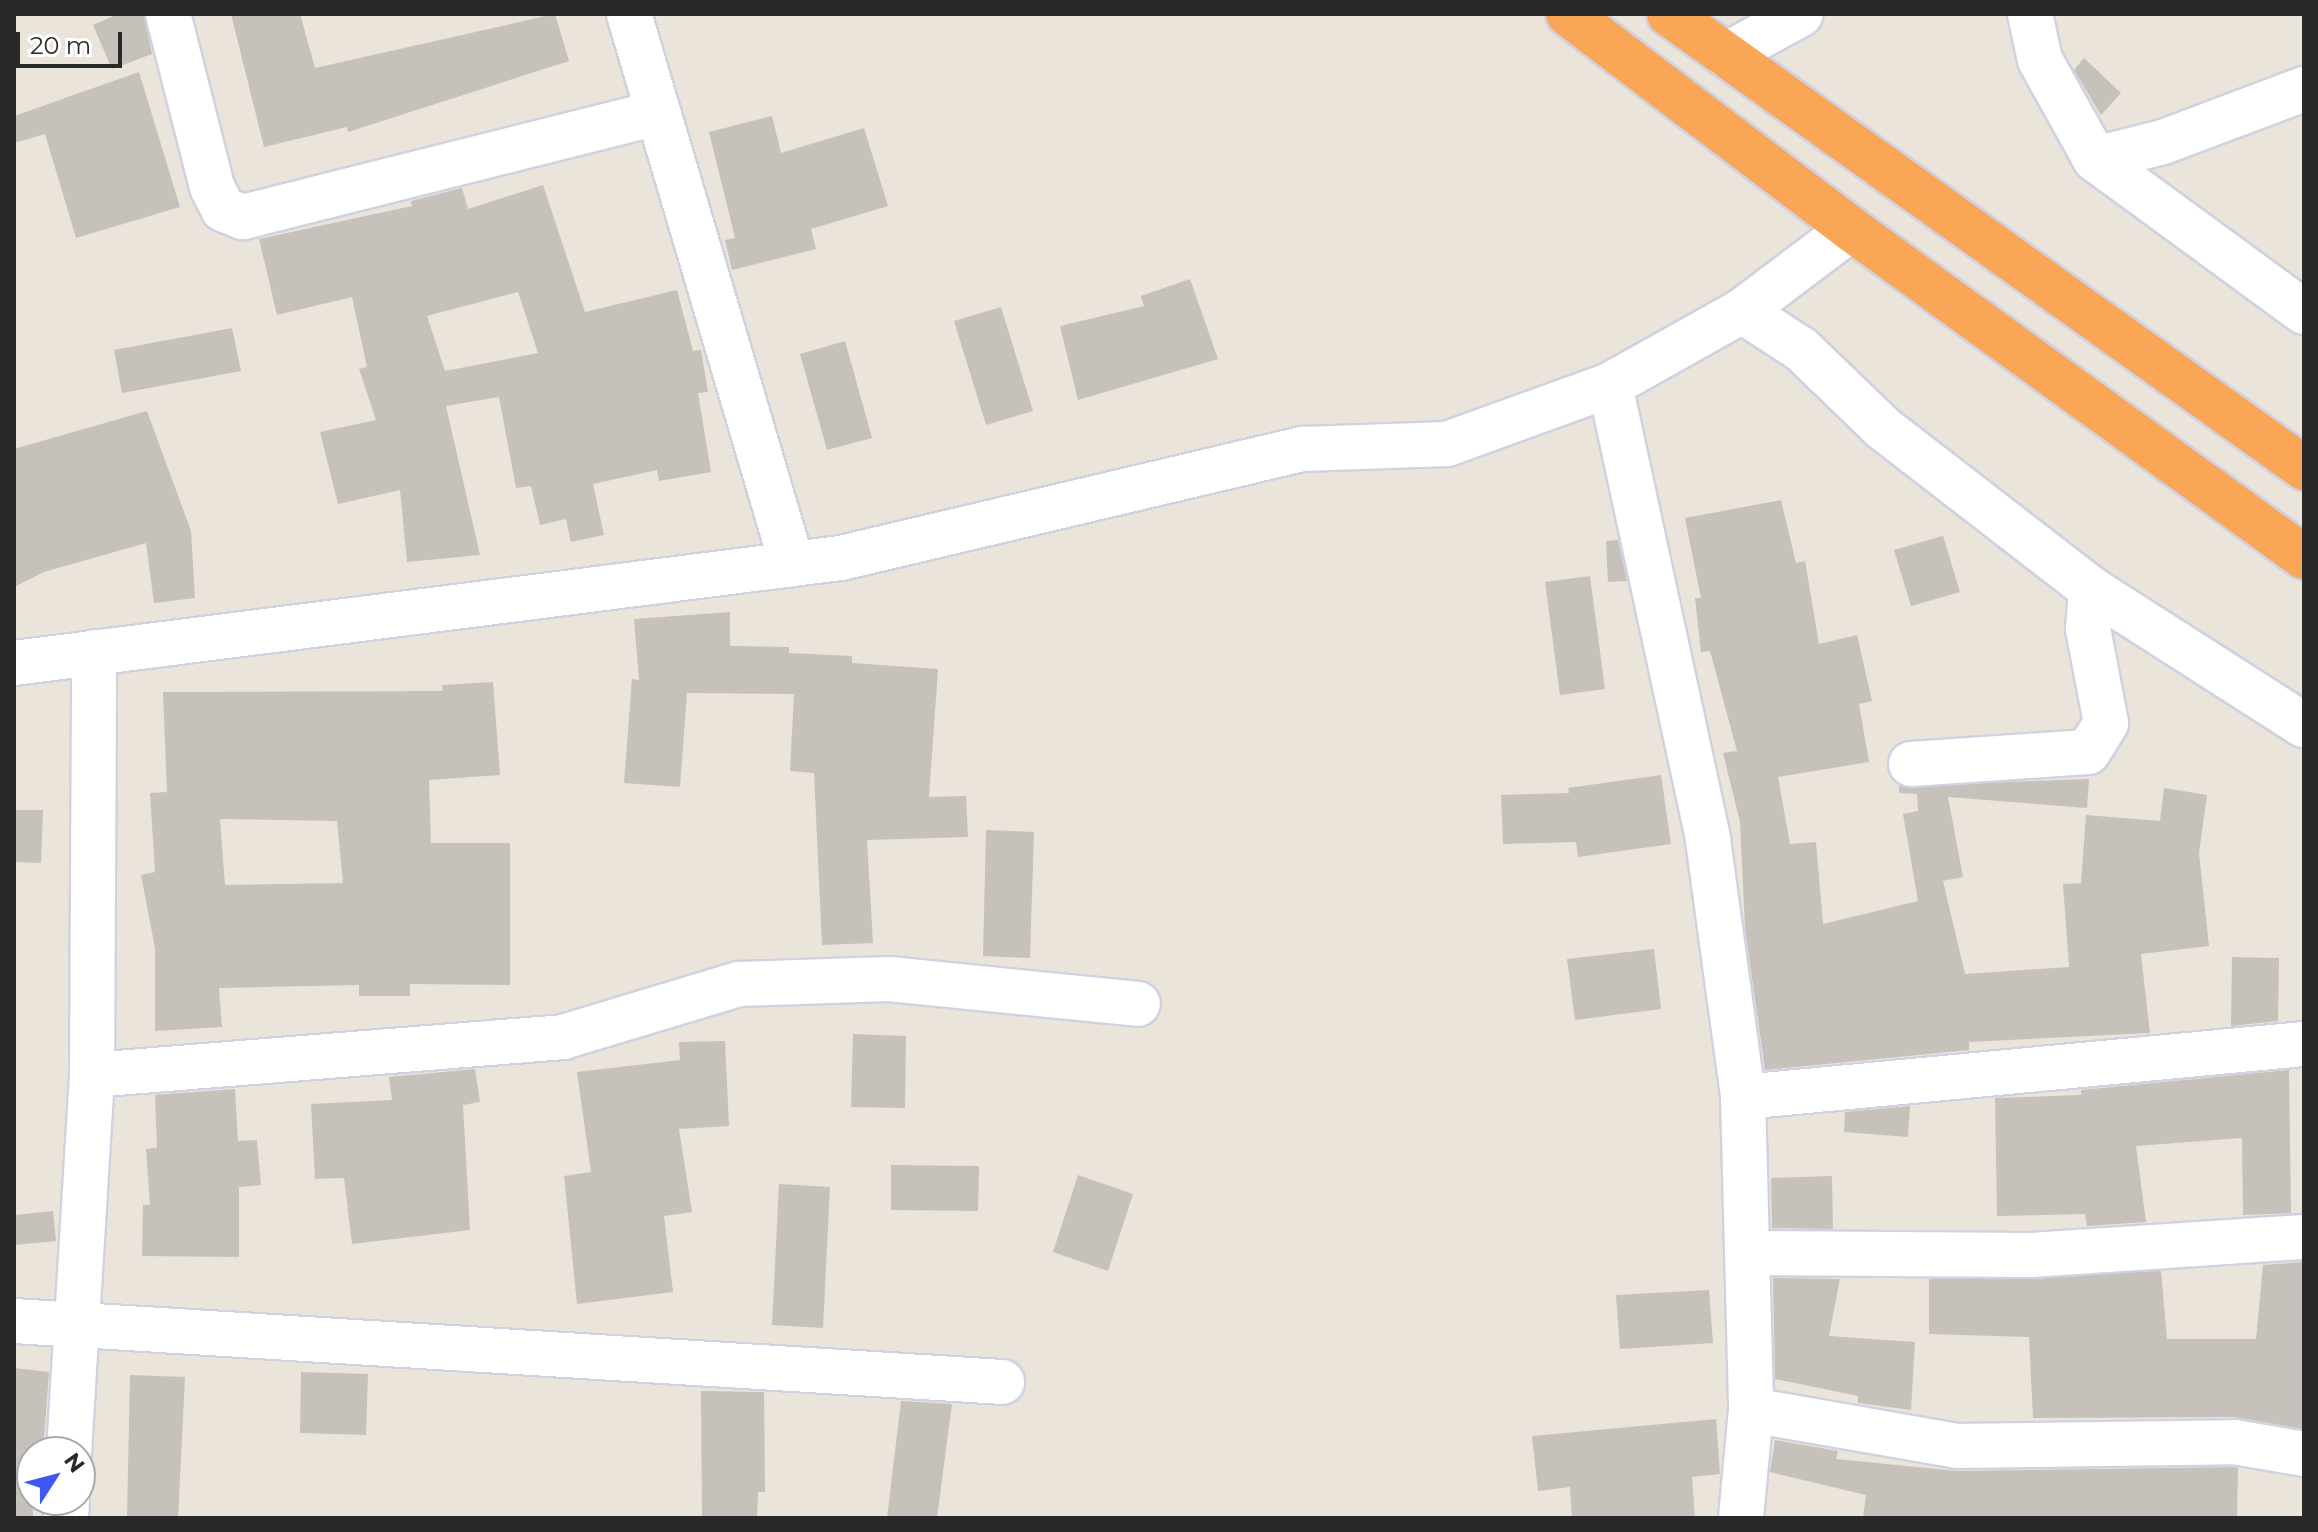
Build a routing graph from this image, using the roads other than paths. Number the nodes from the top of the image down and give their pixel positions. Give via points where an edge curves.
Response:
1 (168, 14) edge
2 (629, 14) edge
3 (1568, 14) edge
4 (1669, 14) edge
5 (1801, 14) edge
6 (2030, 14) edge
7 (1726, 55) junction
8 (2304, 89) edge
9 (658, 113) junction
10 (2095, 159) junction
11 (1851, 229) junction
12 (1742, 311) junction
13 (2304, 312) edge
14 (1610, 385) junction
15 (2304, 468) edge
16 (2304, 557) edge
17 (792, 564) junction
18 (2091, 589) junction
19 (94, 652) junction
20 (14, 663) edge
21 (2304, 725) edge
22 (1911, 764) dead end
23 (1138, 1004) dead end
24 (2304, 1044) edge
25 (92, 1075) junction
26 (1743, 1097) junction
27 (2304, 1237) edge
28 (1750, 1253) junction
29 (14, 1321) edge
30 (74, 1322) junction
31 (1002, 1382) dead end
32 (1751, 1410) junction
33 (70, 1436) edge
34 (2304, 1454) edge
35 (1741, 1518) edge

1 - 9 street via 212,187 223,209 243,217
2 - 9 street
3 - 11 highway
4 - 7 highway
5 - 7 street
6 - 10 street via 2040,60
7 - 15 highway
8 - 10 street via 2163,142
9 - 17 street
10 - 13 street
11 - 12 street
11 - 16 highway
12 - 14 street
12 - 18 street via 1801,349 1883,428
14 - 17 street via 1447,444 1303,449 841,558
14 - 26 street via 1708,840
17 - 19 street
18 - 21 street
18 - 22 street via 2088,629 2106,723 2088,752
19 - 20 street
19 - 25 street
23 - 25 street via 889,979 739,984 563,1037
24 - 26 street
25 - 30 street
26 - 28 street
27 - 28 street via 2031,1255
28 - 32 street
29 - 30 street
30 - 31 street
30 - 33 street
32 - 34 street via 1957,1446 2234,1442
32 - 35 street

